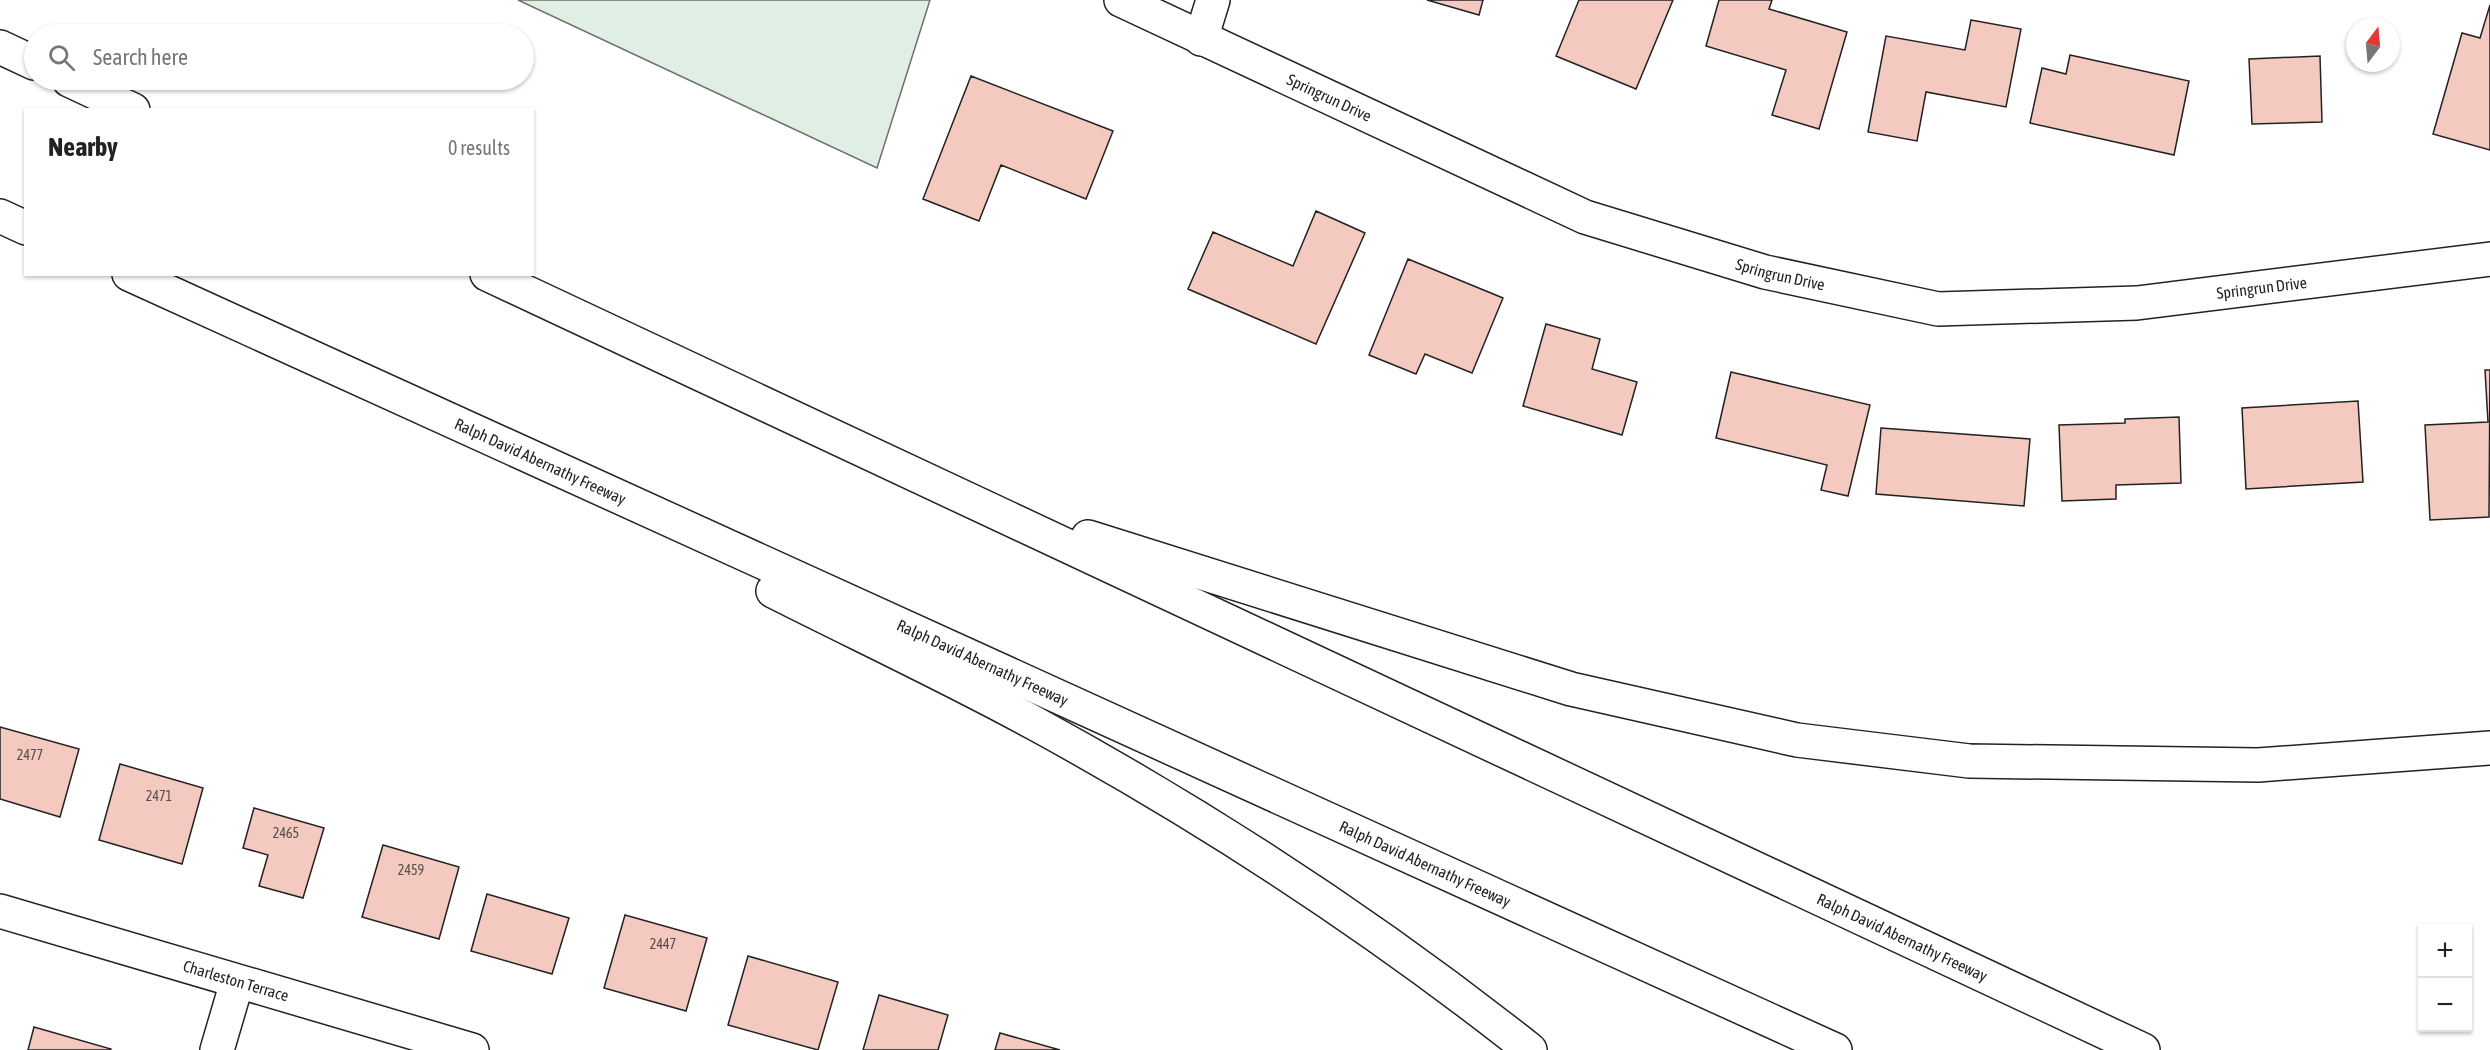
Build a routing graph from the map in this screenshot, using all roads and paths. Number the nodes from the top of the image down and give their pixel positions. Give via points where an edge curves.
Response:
1 (1120, 0) edge
2 (1213, 0) edge
3 (1201, 39) junction
4 (0, 47) edge
5 (24, 58) edge
6 (90, 90) edge
7 (129, 108) edge
8 (0, 216) edge
9 (24, 227) edge
10 (2490, 259) edge
11 (133, 276) edge
12 (491, 276) edge
13 (201, 307) junction
14 (963, 497) junction
15 (2490, 748) edge
16 (0, 911) edge
17 (237, 982) junction
18 (218, 1050) edge
19 (472, 1050) edge
20 (1530, 1050) edge
21 (1835, 1050) edge
22 (2143, 1050) edge

1 - 3 main road, Springrun Drive
2 - 3 main road
3 - 10 main road, Springrun Drive via 1585,217 1765,272 1938,309 2137,303
4 - 5 main road
6 - 7 main road
8 - 9 main road
11 - 13 main road, Ralph David Abernathy Freeway
12 - 14 main road, Ralph David Abernathy Freeway
13 - 20 main road via 1036,724 1266,860
13 - 21 main road, Ralph David Abernathy Freeway
14 - 15 main road via 1571,689 1797,740 1969,761 2258,765
14 - 22 main road, Ralph David Abernathy Freeway
16 - 17 main road, Charleston Terrace
17 - 18 main road
17 - 19 main road, Charleston Terrace

